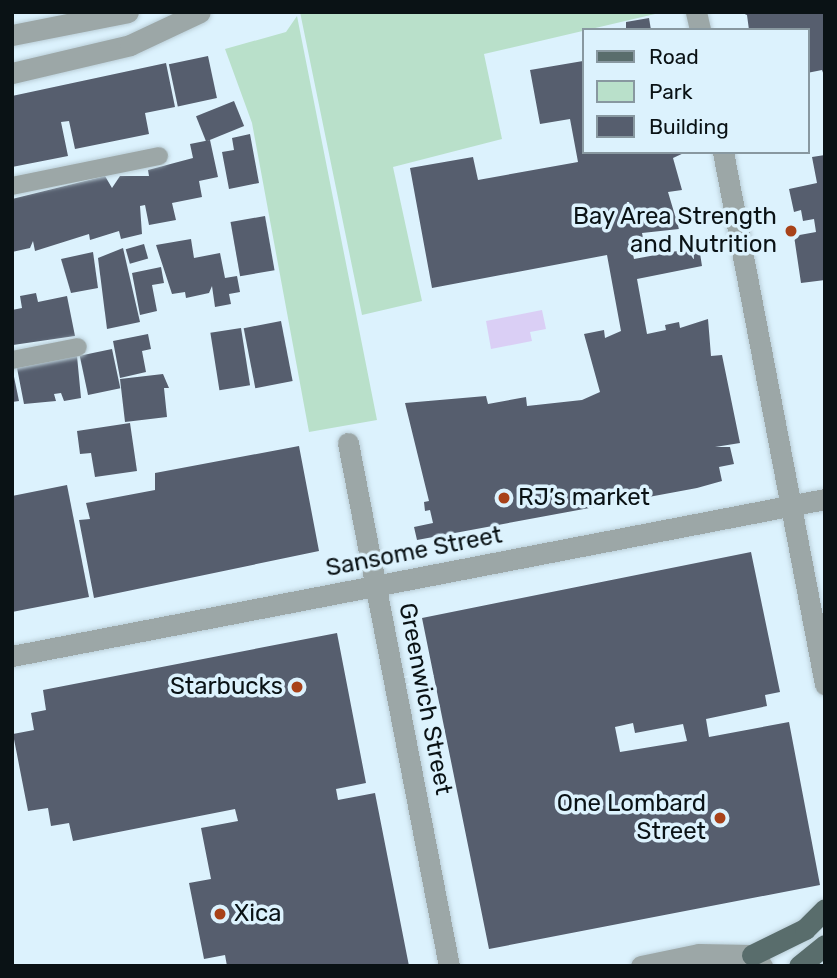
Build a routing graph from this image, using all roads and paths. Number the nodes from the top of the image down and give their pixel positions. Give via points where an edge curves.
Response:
1 (128, 12) edge
2 (200, 12) edge
3 (12, 35) edge
4 (12, 73) edge
5 (723, 154) edge
6 (159, 156) dead end
7 (12, 186) edge
8 (78, 347) dead end
9 (12, 360) edge
10 (348, 443) dead end
11 (825, 499) edge
12 (790, 506) junction
13 (376, 586) junction
14 (12, 656) edge
15 (825, 684) edge
16 (825, 909) edge
17 (825, 945) edge
18 (757, 961) edge
19 (449, 966) edge
20 (641, 966) edge
21 (799, 966) edge

1 - 3 street
2 - 4 street via 130,46
5 - 12 street
6 - 7 street
8 - 9 street
10 - 13 street, Greenwich Street
11 - 12 street, Sansome Street
12 - 13 street, Sansome Street
12 - 15 street
13 - 14 street, Sansome Street
13 - 19 street, Greenwich Street
16 - 18 main road via 805,929
17 - 21 main road
18 - 20 street via 699,954

